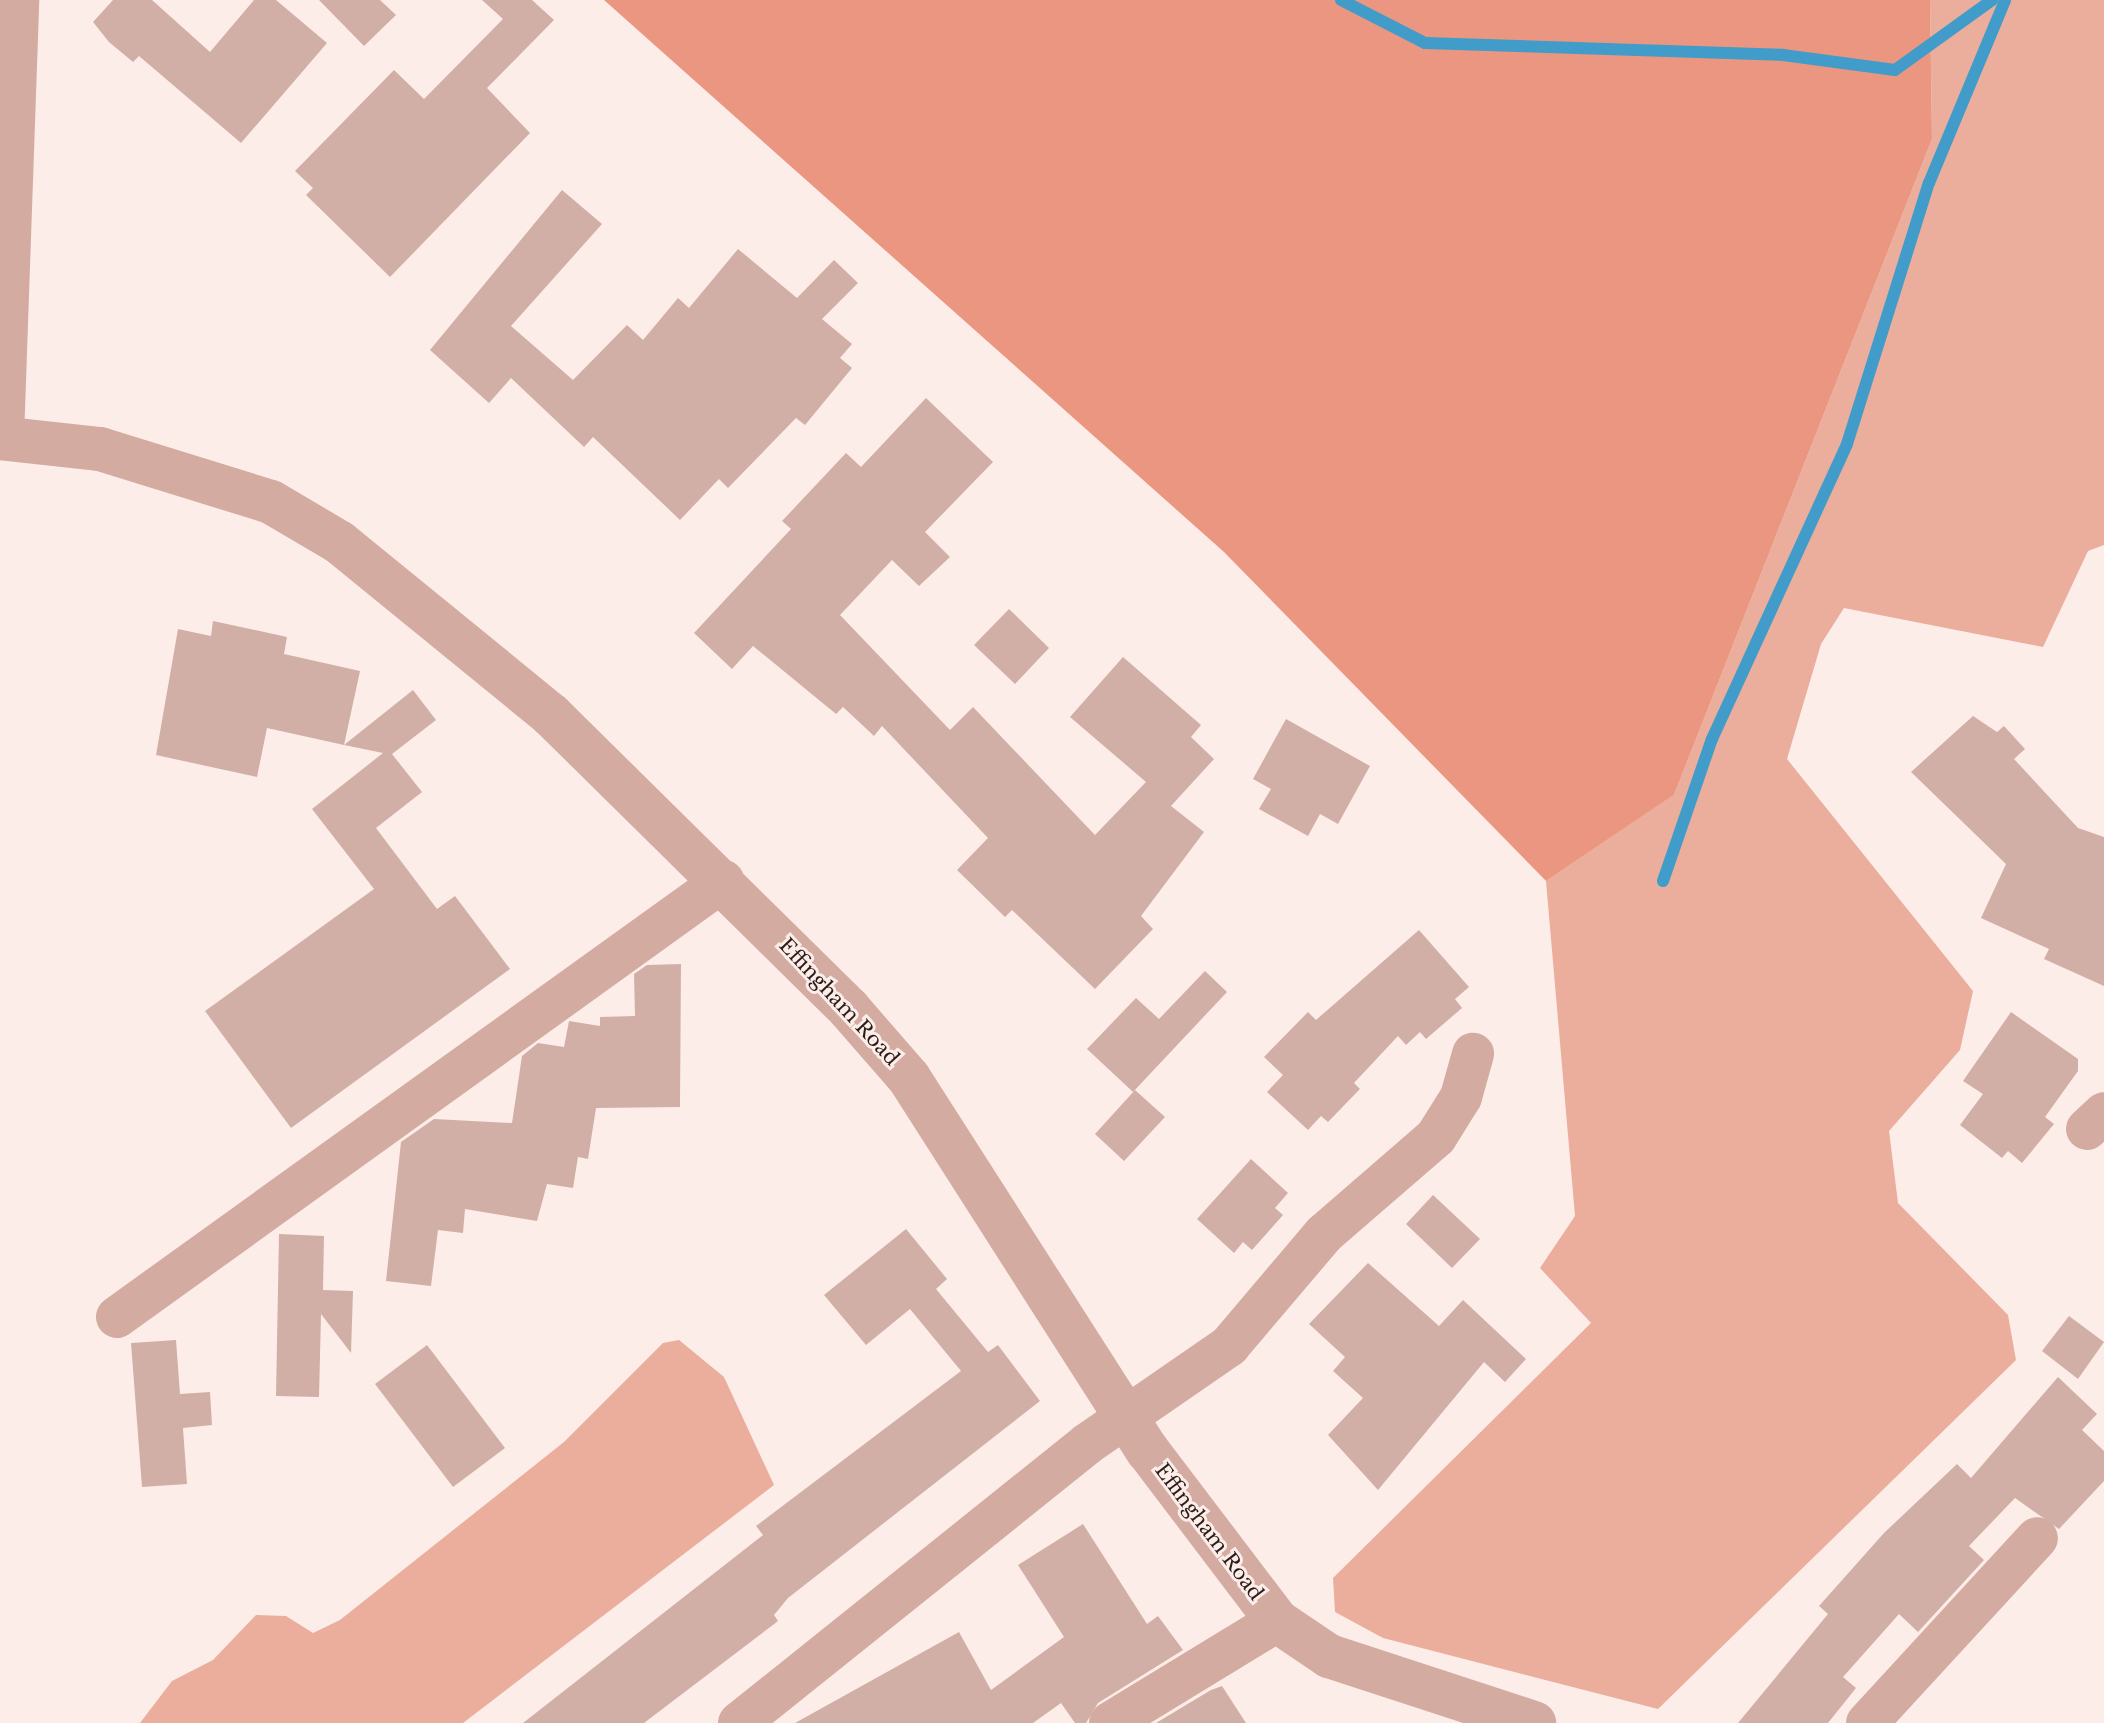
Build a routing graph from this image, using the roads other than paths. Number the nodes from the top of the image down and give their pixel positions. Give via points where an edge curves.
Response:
1 (18, 0) edge
2 (1, 438) edge
3 (723, 881) junction
4 (1473, 1054) dead end
5 (117, 1317) dead end
6 (1128, 1416) junction
7 (2037, 1538) dead end
8 (1277, 1621) junction
9 (739, 1723) edge
10 (1110, 1723) edge
11 (1534, 1723) edge
12 (1867, 1723) edge

1 - 2 street
2 - 3 street, Effingham Road via 100,449 194,473 271,502 339,542 573,733
3 - 5 street
3 - 6 street, Effingham Road via 909,1078
4 - 6 street via 1461,1097 1436,1137 1324,1234 1229,1346
6 - 8 street, Effingham Road
6 - 9 street
7 - 12 street
8 - 10 street
8 - 11 street, Effingham Road via 1329,1656

